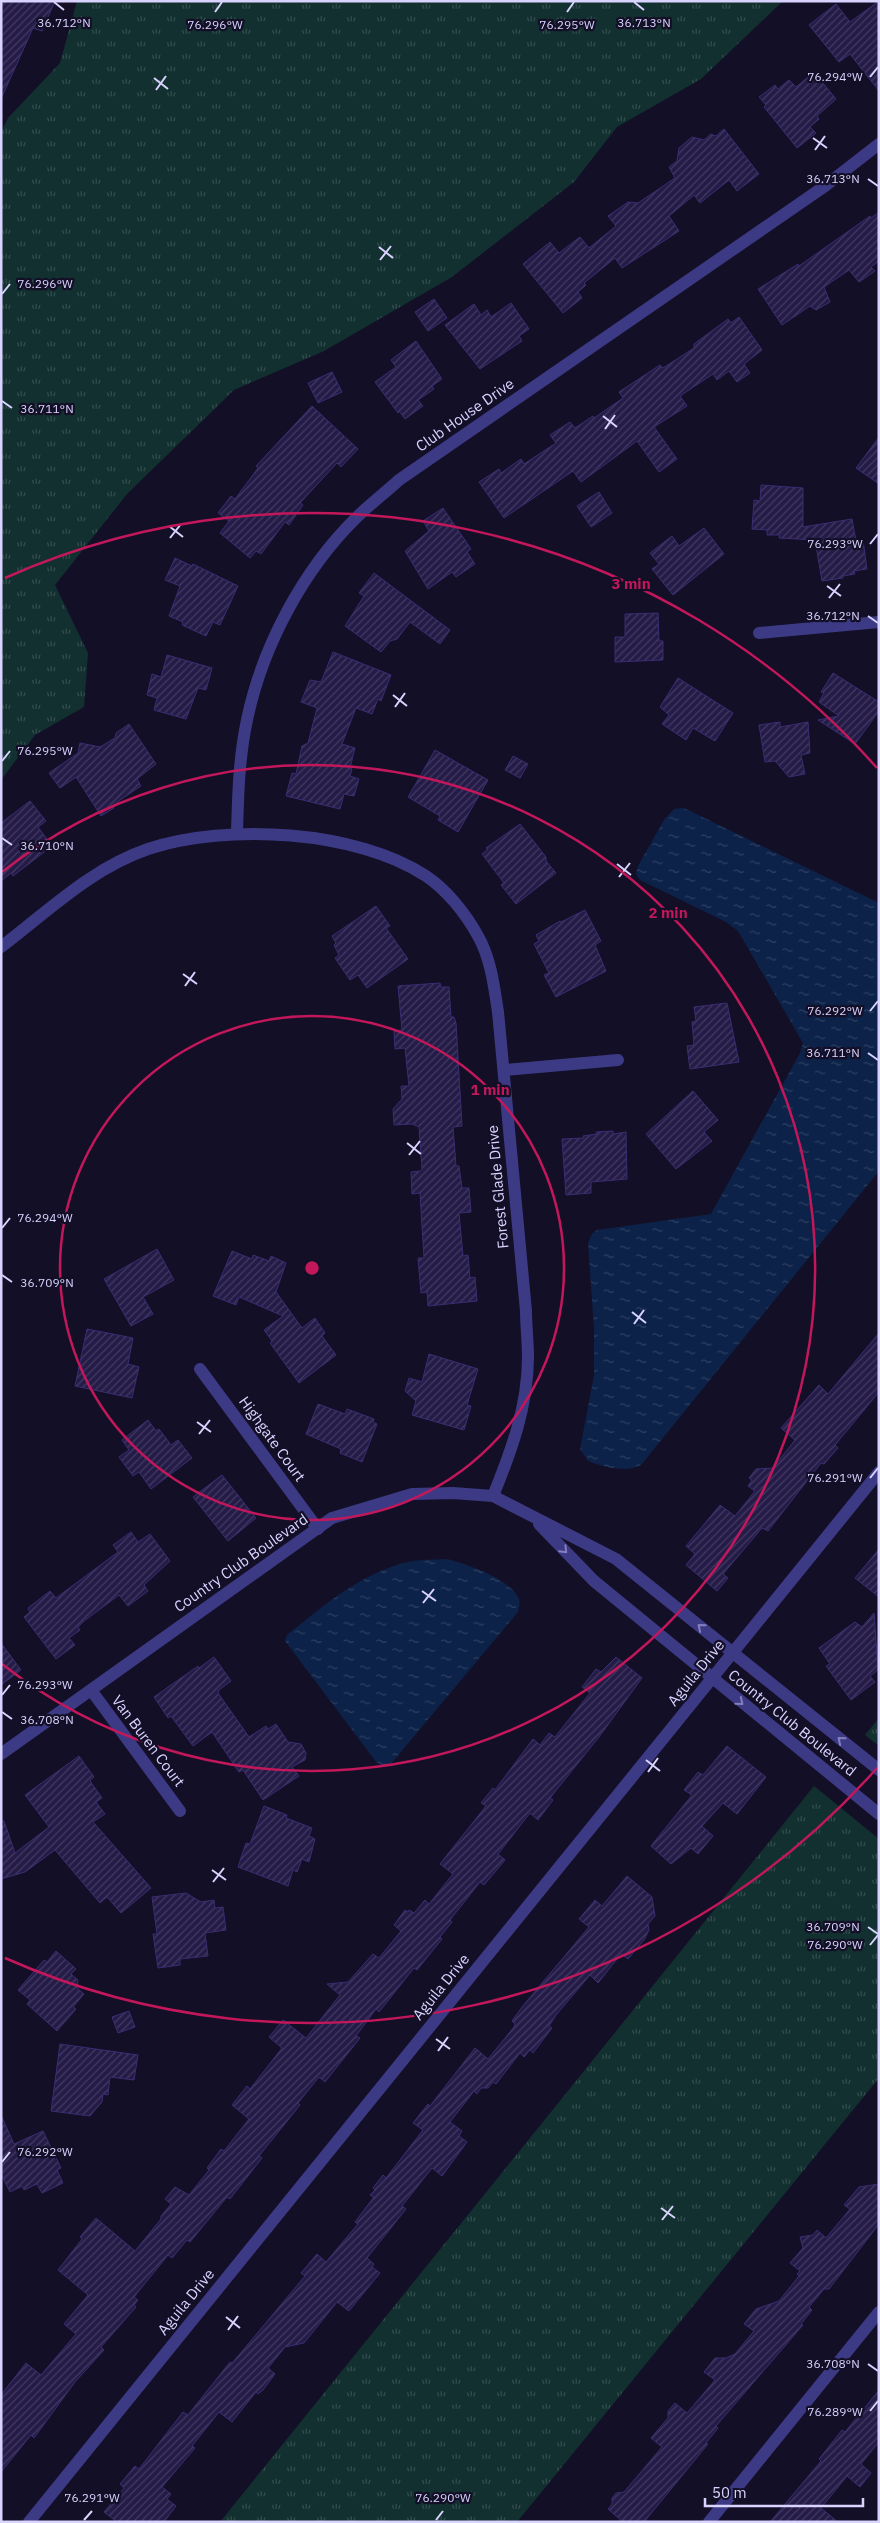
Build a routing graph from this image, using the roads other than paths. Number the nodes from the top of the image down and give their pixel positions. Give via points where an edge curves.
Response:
1 (879, 144) edge
2 (879, 622) edge
3 (758, 633) dead end
4 (237, 833) junction
5 (1, 946) edge
6 (618, 1060) dead end
7 (504, 1070) junction
8 (200, 1369) dead end
9 (879, 1472) edge
10 (493, 1496) junction
11 (530, 1515) junction
12 (318, 1529) junction
13 (733, 1654) junction
14 (712, 1679) junction
15 (91, 1690) junction
16 (1, 1754) edge
17 (879, 1770) edge
18 (180, 1810) dead end
19 (879, 1814) edge
20 (879, 2312) edge
21 (29, 2522) edge
22 (709, 2522) edge

1 - 4 street, Club House Drive via 817,191 399,480 356,518 318,562 288,611 264,664 247,719 239,776
2 - 3 street
4 - 5 street, Forest Glade Drive via 149,849 106,867
4 - 7 street, Forest Glade Drive via 297,836 356,847 394,858 427,877 456,904 478,936 493,972
6 - 7 street
7 - 10 street, Forest Glade Drive via 528,1359 522,1406 511,1452
8 - 12 street, Highgate Court
9 - 13 street, Aguila Drive
10 - 11 street, Country Club Boulevard
10 - 12 street, Country Club Boulevard via 412,1494 332,1518
13 -> 11 street, Country Club Boulevard via 616,1559
11 -> 14 street, Country Club Boulevard via 594,1581
12 - 15 street, Country Club Boulevard
13 - 14 street, Aguila Drive
17 -> 13 street, Country Club Boulevard
14 -> 19 street, Country Club Boulevard
14 - 21 street, Aguila Drive
15 - 16 street, Country Club Boulevard
15 - 18 street, Van Buren Court
20 - 22 street

